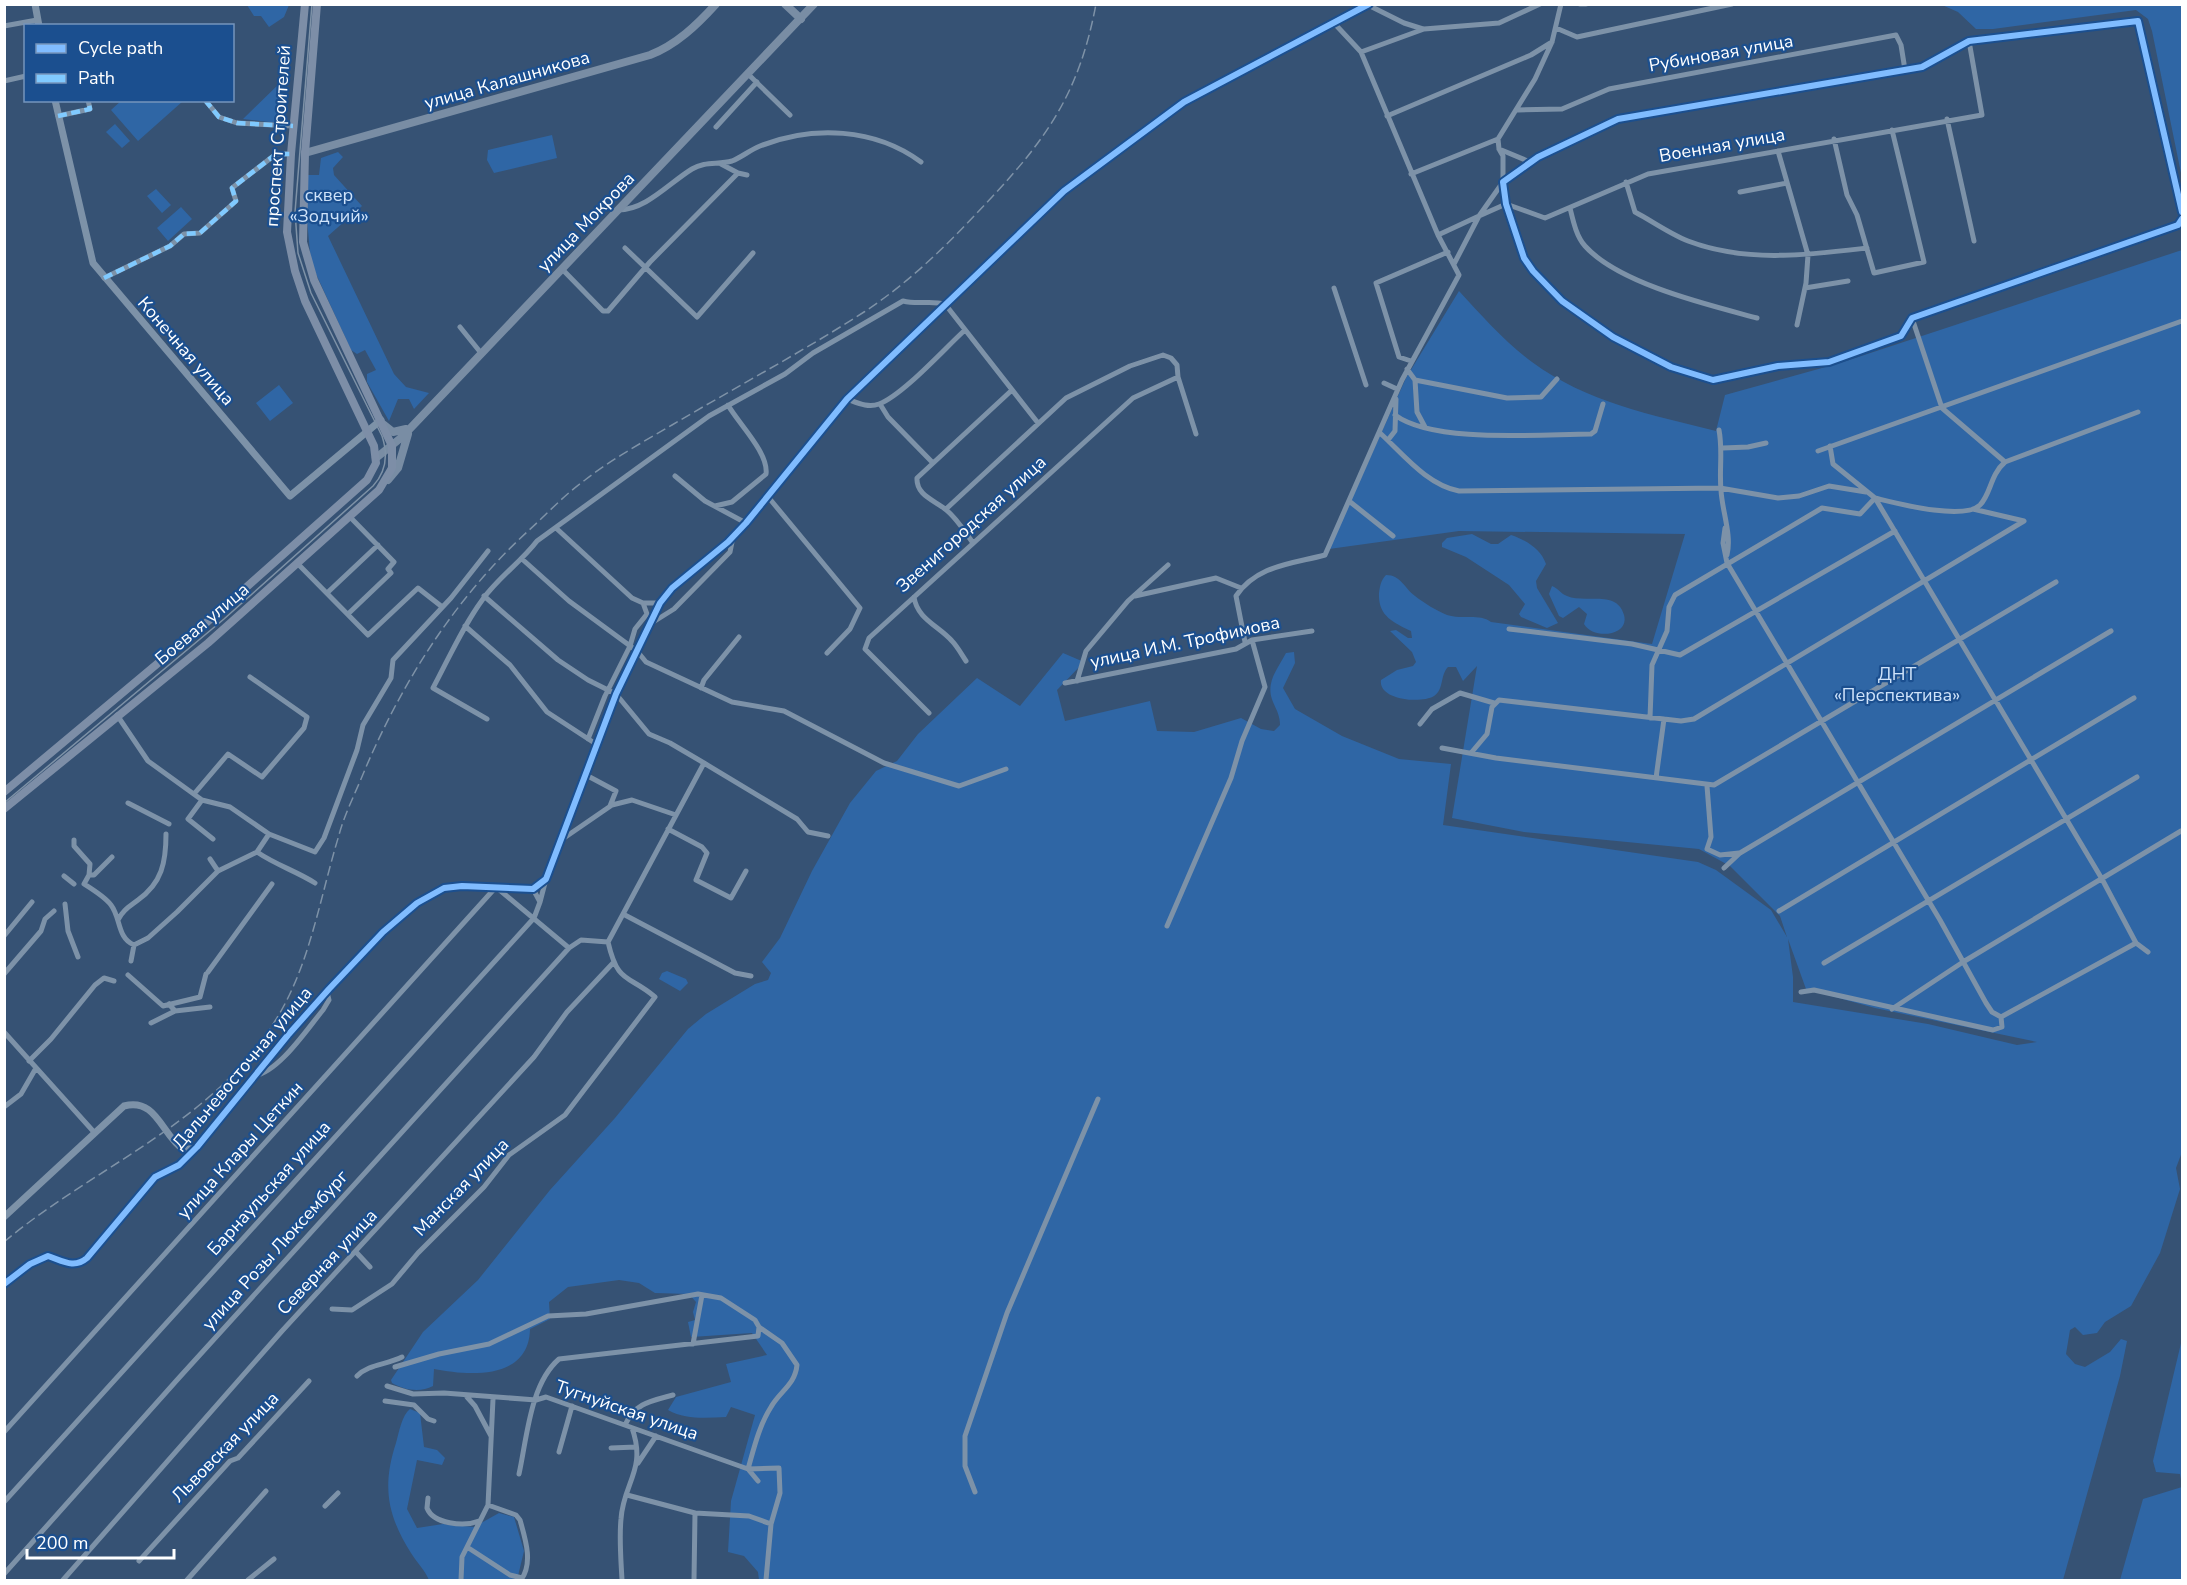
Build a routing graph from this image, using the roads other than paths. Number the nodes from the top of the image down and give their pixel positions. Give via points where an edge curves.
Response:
1 (305, 4) edge
2 (318, 4) edge
3 (716, 4) edge
4 (785, 4) edge
5 (814, 4) edge
6 (1540, 4) edge
7 (1561, 4) edge
8 (1580, 4) edge
9 (1586, 4) edge
10 (1732, 4) edge
11 (35, 5) edge
12 (1368, 5) edge
13 (801, 19) junction
14 (38, 22) edge
15 (1334, 23) junction
16 (4, 26) edge
17 (1556, 28) junction
18 (1424, 29) junction
19 (1969, 41) junction
20 (1552, 42) junction
21 (1361, 52) junction
22 (1905, 69) junction
23 (748, 74) junction
24 (24, 76) edge
25 (4, 81) edge
26 (757, 82) junction
27 (55, 102) edge
28 (88, 102) edge
29 (207, 102) edge
30 (1518, 110) junction
31 (790, 115) dead end
32 (58, 116) junction
33 (1388, 116) junction
34 (1947, 119) junction
35 (293, 126) junction
36 (716, 127) dead end
37 (1892, 130) junction
38 (1498, 139) junction
39 (1834, 139) junction
40 (1498, 149) junction
41 (1778, 151) junction
42 (305, 153) junction
43 (291, 154) junction
44 (921, 162) dead end
45 (1530, 162) junction
46 (719, 163) junction
47 (738, 173) junction
48 (1411, 174) junction
49 (747, 175) dead end
50 (1503, 182) junction
51 (1626, 182) junction
52 (1787, 183) junction
53 (1740, 192) dead end
54 (1506, 204) junction
55 (1570, 208) junction
56 (618, 210) junction
57 (2182, 212) edge
58 (1479, 216) junction
59 (2182, 219) edge
60 (1437, 235) junction
61 (1974, 241) dead end
62 (625, 248) dead end
63 (1867, 248) junction
64 (1448, 252) junction
65 (753, 253) dead end
66 (1808, 255) junction
67 (1454, 264) junction
68 (647, 268) junction
69 (562, 269) junction
70 (104, 279) junction
71 (1848, 281) dead end
72 (1334, 288) dead end
73 (1805, 288) junction
74 (945, 304) junction
75 (1757, 318) dead end
76 (1912, 318) junction
77 (2182, 321) edge
78 (1797, 325) dead end
79 (460, 327) dead end
80 (965, 330) junction
81 (481, 353) junction
82 (1411, 361) junction
83 (1407, 369) junction
84 (1178, 377) junction
85 (1557, 379) dead end
86 (1415, 380) junction
87 (1384, 382) dead end
88 (1366, 385) dead end
89 (1012, 390) junction
90 (1396, 392) junction
91 (847, 399) junction
92 (880, 404) junction
93 (1603, 404) dead end
94 (728, 405) junction
95 (1942, 408) junction
96 (2138, 412) dead end
97 (1395, 415) junction
98 (381, 420) junction
99 (1038, 423) junction
100 (413, 425) junction
101 (1425, 427) junction
102 (368, 430) junction
103 (1719, 430) dead end
104 (1380, 433) junction
105 (1196, 434) dead end
106 (1388, 440) junction
107 (1766, 443) dead end
108 (392, 446) junction
109 (1830, 446) junction
110 (1722, 448) junction
111 (1818, 451) dead end
112 (932, 462) junction
113 (2005, 462) junction
114 (376, 463) junction
115 (675, 476) dead end
116 (383, 487) junction
117 (1720, 488) junction
118 (1873, 496) junction
119 (769, 498) junction
120 (1349, 501) junction
121 (732, 502) junction
122 (715, 506) junction
123 (946, 509) junction
124 (1973, 509) junction
125 (350, 517) junction
126 (736, 517) junction
127 (746, 523) junction
128 (556, 528) junction
129 (1895, 531) junction
130 (1393, 536) dead end
131 (733, 537) junction
132 (973, 543) junction
133 (378, 545) junction
134 (488, 551) dead end
135 (522, 559) junction
136 (1727, 560) junction
137 (298, 564) junction
138 (1168, 565) dead end
139 (1923, 580) junction
140 (2056, 582) dead end
141 (1241, 588) junction
142 (327, 593) junction
143 (484, 596) junction
144 (1134, 596) junction
145 (914, 597) junction
146 (643, 603) junction
147 (660, 603) junction
148 (441, 606) junction
149 (1757, 612) junction
150 (348, 614) junction
151 (650, 625) junction
152 (465, 626) junction
153 (1509, 629) dead end
154 (1312, 630) dead end
155 (2111, 631) dead end
156 (739, 637) dead end
157 (1252, 640) junction
158 (1959, 641) junction
159 (1245, 642) junction
160 (630, 646) junction
161 (637, 651) junction
162 (1657, 651) junction
163 (827, 653) dead end
164 (966, 661) dead end
165 (1787, 662) junction
166 (250, 677) dead end
167 (1077, 681) junction
168 (1065, 683) dead end
169 (701, 688) junction
170 (609, 690) junction
171 (616, 694) junction
172 (2134, 698) dead end
173 (1995, 702) junction
174 (1494, 703) junction
175 (109, 705) junction
176 (929, 713) dead end
177 (117, 715) junction
178 (1650, 717) junction
179 (487, 719) dead end
180 (1664, 719) junction
181 (1823, 722) junction
182 (1420, 724) dead end
183 (588, 739) junction
184 (596, 744) junction
185 (1442, 748) dead end
186 (1471, 753) junction
187 (2029, 760) junction
188 (704, 763) junction
189 (1005, 769) dead end
190 (586, 775) junction
191 (2137, 777) dead end
192 (1656, 778) junction
193 (1858, 782) junction
194 (1707, 786) junction
195 (4, 792) edge
196 (194, 794) junction
197 (202, 800) junction
198 (128, 802) dead end
199 (610, 806) junction
200 (4, 809) edge
201 (676, 815) junction
202 (2065, 820) junction
203 (169, 824) dead end
204 (668, 830) junction
205 (2181, 831) edge
206 (166, 834) dead end
207 (269, 834) junction
208 (828, 836) dead end
209 (564, 838) junction
210 (213, 839) dead end
211 (74, 840) dead end
212 (1893, 841) junction
213 (257, 852) junction
214 (1740, 853) junction
215 (112, 857) dead end
216 (210, 859) dead end
217 (1724, 868) dead end
218 (218, 871) junction
219 (746, 871) dead end
220 (89, 875) junction
221 (64, 876) dead end
222 (546, 879) junction
223 (2102, 879) junction
224 (315, 883) dead end
225 (74, 884) dead end
226 (272, 884) dead end
227 (496, 887) junction
228 (533, 889) junction
229 (1928, 901) junction
230 (32, 902) dead end
231 (540, 902) junction
232 (65, 904) dead end
233 (1779, 910) dead end
234 (54, 911) dead end
235 (623, 914) junction
236 (534, 918) junction
237 (118, 920) junction
238 (1167, 926) dead end
239 (4, 936) edge
240 (608, 942) junction
241 (2136, 943) junction
242 (134, 945) junction
243 (569, 948) junction
244 (2148, 952) dead end
245 (78, 957) dead end
246 (131, 961) dead end
247 (1963, 962) junction
248 (613, 963) junction
249 (1824, 963) dead end
250 (4, 974) edge
251 (128, 975) dead end
252 (751, 976) dead end
253 (114, 981) dead end
254 (1801, 992) dead end
255 (169, 1004) junction
256 (210, 1007) dead end
257 (1892, 1009) junction
258 (175, 1011) junction
259 (2001, 1017) junction
260 (151, 1023) dead end
261 (4, 1032) edge
262 (29, 1061) junction
263 (36, 1068) junction
264 (1098, 1099) dead end
265 (4, 1107) edge
266 (93, 1131) junction
267 (177, 1146) junction
268 (197, 1147) junction
269 (179, 1165) junction
270 (4, 1217) edge
271 (356, 1252) junction
272 (370, 1267) dead end
273 (4, 1284) edge
274 (702, 1295) junction
275 (332, 1309) dead end
276 (759, 1327) junction
277 (693, 1344) junction
278 (402, 1357) dead end
279 (395, 1367) dead end
280 (357, 1376) dead end
281 (309, 1381) dead end
282 (387, 1386) dead end
283 (421, 1394) junction
284 (674, 1395) dead end
285 (467, 1397) junction
286 (493, 1399) junction
287 (536, 1400) junction
288 (385, 1401) dead end
289 (400, 1401) junction
290 (572, 1406) junction
291 (434, 1421) dead end
292 (625, 1425) junction
293 (632, 1428) junction
294 (4, 1432) edge
295 (656, 1436) junction
296 (491, 1438) junction
297 (636, 1447) junction
298 (610, 1448) dead end
299 (559, 1452) dead end
300 (637, 1465) junction
301 (748, 1469) junction
302 (519, 1474) dead end
303 (758, 1481) dead end
304 (266, 1491) dead end
305 (338, 1492) dead end
306 (975, 1492) dead end
307 (627, 1495) junction
308 (428, 1498) dead end
309 (4, 1502) edge
310 (488, 1504) junction
311 (325, 1506) dead end
312 (695, 1513) junction
313 (478, 1521) junction
314 (771, 1524) junction
315 (467, 1547) junction
316 (274, 1559) dead end
317 (139, 1561) dead end
318 (4, 1574) edge
319 (521, 1580) edge
320 (63, 1581) edge
321 (187, 1581) edge
322 (248, 1581) edge
323 (461, 1581) edge
324 (622, 1581) edge
325 (694, 1581) edge
326 (766, 1581) edge

1 - 35 main road, проспект Строителей
2 - 42 main road, проспект Строителей
3 - 42 main road, улица Калашникова via 665,49 650,55
4 - 13 main road
5 - 13 main road, улица Мокрова
6 - 18 street via 1499,23
7 - 17 street
8 - 9 street
10 - 17 street via 1577,37
11 - 14 street
12 - 15 street
12 - 18 street
13 - 23 main road, улица Мокрова
14 - 16 street
15 - 21 street
15 - 74 street via 1211,87 1153,123 1053,200
17 - 20 street
18 - 21 street
19 - 22 street via 1922,67
19 - 34 street, Военная улица via 1982,115
19 - 57 street via 2138,21
20 - 30 street
20 - 33 street via 1531,55
21 - 33 street
22 - 30 street, Рубиновая улица via 1896,35 1609,89 1562,109
22 - 45 street via 1618,119
23 - 26 street
23 - 56 main road, улица Мокрова
24 - 25 street
26 - 31 street
26 - 36 street
27 - 32 street, Конечная улица
28 - 32 street via 90,109
29 - 35 street via 219,117 237,123
30 - 38 street
32 - 70 street, Конечная улица via 93,263
33 - 48 street
34 - 37 street, Военная улица
34 - 61 street
35 - 43 main road, проспект Строителей
37 - 39 street, Военная улица
37 - 63 street via 1924,262 1874,273
38 - 40 street
38 - 48 street
39 - 41 street, Военная улица
39 - 63 street via 1847,195
40 - 45 street
40 - 50 street via 1503,156
41 - 51 street, Военная улица via 1648,174
41 - 52 street
42 - 43 street, улица Калашникова
42 - 98 main road, проспект Строителей via 301,229 308,266
43 - 70 street via 276,154 232,188 236,201 200,233 184,234 170,246
43 - 102 main road, проспект Строителей via 287,232 295,271 305,301
44 - 46 street via 872,137 844,132 768,143 735,160
45 - 50 street
46 - 47 street
46 - 56 street via 700,165 642,204 631,210
47 - 49 street
47 - 68 street
48 - 60 street
50 - 54 street
50 - 58 street
51 - 55 street, Военная улица
51 - 66 street via 1635,212 1687,241 1731,252
52 - 53 street
52 - 66 street
54 - 55 street, Военная улица via 1545,218
54 - 58 street
54 - 76 street via 1524,258 1562,301 1613,337 1671,367 1713,380 1852,355 1901,336
55 - 75 street via 1584,246 1605,261 1674,296
56 - 69 main road, улица Мокрова
58 - 60 street
58 - 67 street
59 - 76 street via 2178,225
60 - 64 street
62 - 68 street
63 - 66 street
64 - 67 street
64 - 82 street via 1376,283 1399,357
65 - 68 street via 697,317
66 - 73 street
67 - 82 street via 1459,275 1454,287
68 - 69 street via 606,312
69 - 81 main road, улица Мокрова
70 - 102 street, Конечная улица via 290,496
71 - 73 street
72 - 88 street
73 - 78 street
74 - 80 street
74 - 91 street
74 - 94 street via 903,301
76 - 95 street
77 - 95 street
79 - 81 street
80 - 89 street
80 - 92 street
81 - 100 main road, улица Мокрова
82 - 83 street
83 - 86 street
83 - 90 street
84 - 99 street via 1177,365 1163,355 1130,366 1066,398
84 - 105 street
84 - 132 street, Звенигородская улица via 1133,398
85 - 86 street via 1541,397 1507,398
86 - 101 street via 1417,412
87 - 90 street
89 - 99 street
89 - 112 street
90 - 97 street
90 - 104 street
91 - 92 street via 866,406
91 - 119 street
92 - 112 street
93 - 101 street via 1591,434 1464,434
94 - 121 street via 758,447 767,467 766,474
94 - 128 street
95 - 109 street
95 - 113 street
96 - 113 street
97 - 101 street
97 - 106 street via 1395,431
98 - 100 main road via 393,432
98 - 102 street, Конечная улица
98 - 108 main road, проспект Строителей
99 - 123 street
100 - 108 main road, улица Мокрова
100 - 116 main road via 403,442 398,468
102 - 114 main road, проспект Строителей
103 - 110 street
104 - 106 street
104 - 120 street
106 - 117 street via 1431,479 1459,491
107 - 110 street
108 - 114 main road, улица Мокрова
108 - 116 main road, Боевая улица via 392,468
109 - 111 street
109 - 118 street via 1833,464
110 - 117 street
112 - 123 street via 920,473 917,484 932,502
113 - 124 street via 1992,476 1982,503
114 - 175 main road, Боевая улица via 367,480 333,511
115 - 122 street
116 - 125 main road, Боевая улица
117 - 118 street via 1778,498 1829,486
117 - 136 street
118 - 124 street via 1917,508
118 - 129 street
118 - 136 street via 1860,514 1822,508
119 - 127 street
119 - 163 street via 860,608 850,629
120 - 130 street
120 - 141 street via 1325,555 1277,566
121 - 122 street
121 - 126 street
122 - 126 street
123 - 132 street
124 - 139 street via 2024,521
125 - 133 street
125 - 137 main road, Боевая улица
126 - 127 street
127 - 131 street
128 - 135 street via 537,541
128 - 146 street
129 - 139 street
129 - 149 street
131 - 147 street via 672,588
131 - 151 street via 730,552 674,609
132 - 145 street, Звенигородская улица
133 - 142 street
133 - 150 street via 394,562 388,569 391,573
134 - 148 street
135 - 143 street
135 - 160 street via 569,601
136 - 149 street
136 - 162 street via 1675,595 1669,607 1667,631
137 - 142 street
137 - 177 main road, Боевая улица via 208,644
138 - 144 street
139 - 158 street
139 - 165 street
140 - 158 street
141 - 144 street via 1216,578
141 - 159 street via 1236,596
142 - 150 street
143 - 152 street
143 - 170 street via 558,660
144 - 167 street via 1086,651
145 - 164 street via 926,619 952,640
145 - 176 street, Звенигородская улица via 869,638 865,649
146 - 147 street
146 - 160 street via 647,614 635,628
147 - 151 street
148 - 150 street via 418,588 368,635
148 - 207 street via 391,664 391,678 363,725 318,849 311,852
149 - 162 street via 1680,655
149 - 165 street
151 - 161 street
152 - 179 street via 433,688
152 - 183 street via 510,666 547,712
153 - 162 street via 1632,644
154 - 157 street, улица И.М. Трофимова
155 - 173 street
156 - 169 street
157 - 159 street, улица И.М. Трофимова
157 - 238 street via 1265,687 1231,778
158 - 173 street
158 - 181 street
159 - 167 street, улица И.М. Трофимова via 1236,649
160 - 161 street
160 - 170 street
161 - 169 street via 646,662
161 - 171 street
162 - 178 street
165 - 180 street via 1694,719
165 - 181 street
166 - 196 street via 307,717 304,728 262,777 228,754
167 - 168 street, улица И.М. Трофимова
169 - 189 street via 732,702 784,711 884,763 958,786
170 - 171 street
170 - 183 street
171 - 184 street
171 - 188 street via 649,734
172 - 187 street
173 - 187 street
173 - 193 street
174 - 178 street via 1499,700
174 - 182 street via 1460,693 1432,709
174 - 186 street via 1488,734
175 - 177 main road
175 - 195 main road, Боевая улица
177 - 196 street via 148,761
177 - 200 main road, Боевая улица
178 - 180 street
180 - 192 street
181 - 193 street
181 - 194 street
183 - 184 street
184 - 190 street
185 - 186 street
186 - 192 street
187 - 202 street
187 - 212 street
188 - 201 street
188 - 208 street via 797,819 808,832
190 - 199 street via 616,791
190 - 209 street
191 - 202 street
192 - 194 street
193 - 212 street
193 - 214 street
194 - 214 street via 1707,849 1720,855
196 - 197 street
197 - 207 street via 230,807
197 - 210 street via 188,819
198 - 203 street
199 - 201 street via 632,800
199 - 209 street
201 - 204 street
202 - 223 street
202 - 229 street
204 - 219 street via 707,853 696,880 731,898
204 - 235 street
205 - 223 street
206 - 237 street via 162,874 140,899 122,911
207 - 213 street
209 - 222 street
211 - 220 street via 74,846 90,864
212 - 229 street
212 - 233 street
213 - 218 street
213 - 224 street
214 - 217 street
215 - 220 street via 94,875
216 - 218 street
218 - 242 street via 148,938
220 - 237 street via 84,884 111,906
221 - 225 street
222 - 228 street
222 - 231 street, Барнаульская улица
223 - 241 street
223 - 247 street
226 - 255 street via 207,973 200,997
227 - 228 street
227 - 236 street
227 - 268 street, Дальневосточная улица via 444,888 417,903 383,932 254,1076
227 - 294 street, улица Клары Цеткин
228 - 231 street
229 - 247 street
229 - 249 street
230 - 239 street
231 - 236 street, Барнаульская улица
232 - 245 street via 68,931
234 - 250 street
235 - 240 street
235 - 252 street via 735,973
236 - 243 street
236 - 309 street, Барнаульская улица
237 - 242 street via 121,934
240 - 243 street via 581,940
240 - 248 street
241 - 244 street
241 - 259 street
242 - 246 street
243 - 318 street, улица Розы Люксембург
247 - 257 street
247 - 259 street via 1992,1012
248 - 271 street, Северная улица via 567,1012 534,1057
248 - 275 street, Манская улица via 627,980 655,997 565,1115 509,1155 392,1284 352,1310
251 - 255 street via 163,1006
253 - 262 street via 104,978 95,985
254 - 257 street via 1814,990
255 - 258 street
256 - 258 street
257 - 259 street via 1993,1030 2002,1027
258 - 260 street
261 - 262 street
262 - 263 street
263 - 265 street via 21,1094
263 - 266 street
264 - 306 street via 1007,1313 965,1436 965,1466
266 - 267 street, Дальневосточная улица via 124,1106 137,1104 152,1112
266 - 270 street, Дальневосточная улица
267 - 268 street, Дальневосточная улица via 184,1150
267 - 269 street, Дальневосточная улица
268 - 269 street, Дальневосточная улица
269 - 273 street, Дальневосточная улица via 155,1177 80,1264 48,1256
271 - 272 street
271 - 320 street, Северная улица
274 - 276 street via 720,1298 755,1320
274 - 277 street
274 - 279 street via 586,1314 548,1316 489,1344
276 - 277 street via 758,1336
276 - 301 street via 782,1343 797,1365 796,1375 765,1419
277 - 287 street via 559,1359 549,1367
278 - 280 street via 364,1369
281 - 317 street, Львовская улица
282 - 283 street, Тугнуйская улица
283 - 285 street, Тугнуйская улица
283 - 289 street
284 - 292 street via 640,1405
285 - 286 street, Тугнуйская улица
285 - 296 street
286 - 287 street, Тугнуйская улица
286 - 296 street
287 - 290 street, Тугнуйская улица via 546,1396
287 - 302 street
288 - 289 street
289 - 291 street via 414,1405
290 - 292 street, Тугнуйская улица
290 - 299 street
292 - 293 street, Тугнуйская улица
293 - 295 street, Тугнуйская улица
293 - 297 street
295 - 300 street
295 - 301 street, Тугнуйская улица
296 - 310 street
297 - 298 street
297 - 300 street
300 - 307 street
301 - 303 street
301 - 314 street via 779,1468 780,1493
304 - 321 street
305 - 311 street
307 - 312 street
307 - 324 street via 621,1517
308 - 313 street via 427,1508 434,1517 462,1524
310 - 313 street
310 - 319 street via 520,1520 528,1562 528,1572
312 - 314 street via 749,1516
312 - 325 street
313 - 315 street
314 - 326 street
315 - 319 street
315 - 323 street via 460,1566
316 - 322 street

